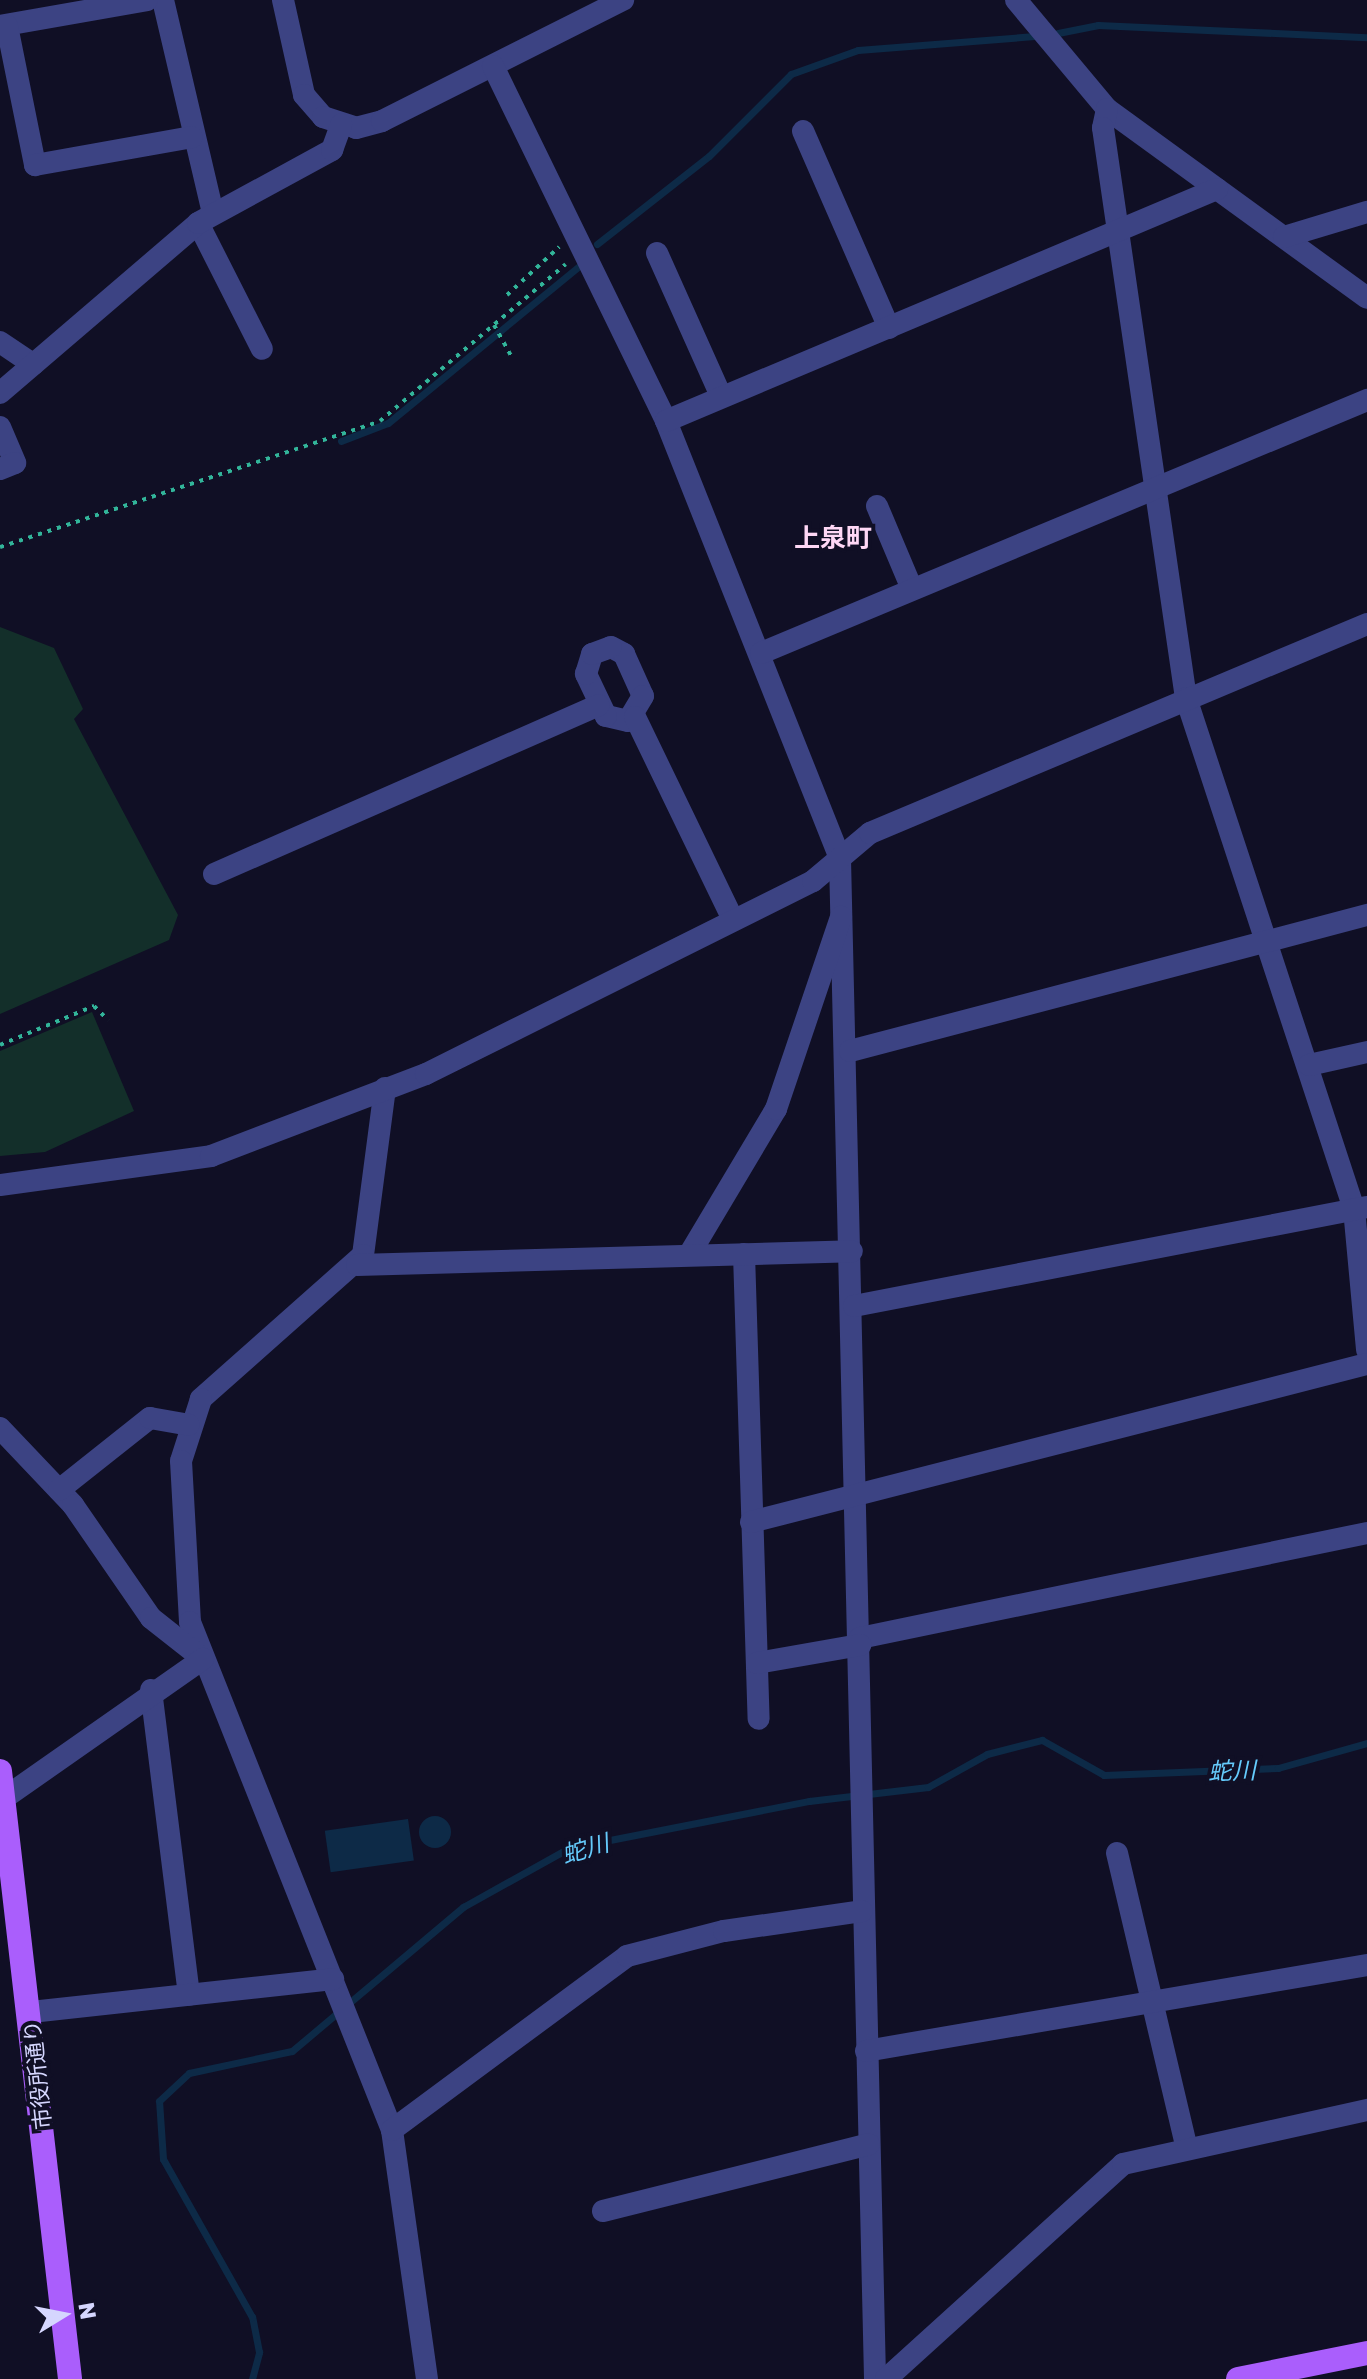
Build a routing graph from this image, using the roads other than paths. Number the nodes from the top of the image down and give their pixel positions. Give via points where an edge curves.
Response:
1 (147, 0) edge
2 (163, 0) edge
3 (283, 0) edge
4 (623, 0) edge
5 (1016, 0) edge
6 (3, 26) edge
7 (493, 66) junction
8 (1107, 109) junction
9 (341, 125) junction
10 (803, 131) dead end
11 (192, 137) junction
12 (1217, 189) junction
13 (1367, 212) edge
14 (205, 218) junction
15 (1119, 232) junction
16 (1284, 237) junction
17 (657, 253) dead end
18 (1367, 298) edge
19 (889, 328) junction
20 (0, 342) edge
21 (262, 349) dead end
22 (33, 364) junction
23 (0, 393) edge
24 (721, 396) junction
25 (1367, 400) edge
26 (666, 421) junction
27 (0, 427) edge
28 (0, 469) edge
29 (1159, 486) junction
30 (877, 506) dead end
31 (912, 589) junction
32 (1367, 624) edge
33 (761, 653) junction
34 (1186, 698) junction
35 (599, 705) junction
36 (635, 717) junction
37 (840, 859) junction
38 (214, 874) dead end
39 (844, 912) junction
40 (1367, 915) edge
41 (733, 920) junction
42 (1270, 940) junction
43 (850, 1051) junction
44 (1367, 1052) edge
45 (1309, 1065) junction
46 (385, 1088) junction
47 (0, 1185) edge
48 (1361, 1208) edge
49 (852, 1251) junction
50 (744, 1254) junction
51 (689, 1255) junction
52 (357, 1265) junction
53 (854, 1306) junction
54 (1367, 1349) edge
55 (1367, 1364) edge
56 (188, 1425) junction
57 (0, 1428) edge
58 (59, 1490) junction
59 (856, 1495) junction
60 (751, 1522) junction
61 (1367, 1533) edge
62 (860, 1642) junction
63 (203, 1659) junction
64 (757, 1663) junction
65 (151, 1690) junction
66 (759, 1719) dead end
67 (0, 1771) edge
68 (3, 1798) edge
69 (1117, 1853) dead end
70 (862, 1911) junction
71 (1367, 1965) edge
72 (336, 1986) junction
73 (189, 1995) junction
74 (1152, 2002) junction
75 (31, 2012) junction
76 (866, 2051) junction
77 (1367, 2110) edge
78 (392, 2130) junction
79 (869, 2144) junction
80 (1187, 2149) junction
81 (603, 2211) dead end
82 (1367, 2353) edge
83 (70, 2379) edge
84 (427, 2379) edge
85 (875, 2379) edge
86 (886, 2379) edge
87 (1238, 2379) edge

1 - 6 street
2 - 11 street
3 - 9 street via 304,95
4 - 7 street
5 - 8 street
6 - 11 street via 35,165
7 - 9 street via 368,127
7 - 26 street
8 - 12 street
8 - 15 street via 1103,128
9 - 14 street via 332,150
10 - 19 street
11 - 14 street
12 - 15 street
12 - 16 street
13 - 16 street
14 - 21 street
14 - 22 street
15 - 19 street
15 - 29 street
16 - 18 street
17 - 24 street
19 - 24 street
20 - 22 street
22 - 23 street
24 - 26 street
25 - 29 street
26 - 33 street
27 - 28 street via 15,463
29 - 31 street
29 - 34 street
30 - 31 street
31 - 33 street
32 - 34 street
33 - 37 street
34 - 37 street via 870,833
34 - 42 street
35 - 36 street via 613,720
35 - 36 street via 586,667 598,650 611,647 624,654 640,689
35 - 38 street
36 - 41 street
37 - 39 street
37 - 41 street
39 - 43 street
39 - 51 street via 776,1109
40 - 42 street
41 - 46 street
42 - 43 street
42 - 45 street
43 - 49 street
44 - 45 street
45 - 48 street
46 - 47 street via 178,1164
46 - 52 street via 369,1240
48 - 53 street
48 - 54 street
49 - 50 street
49 - 53 street
50 - 51 street
50 - 60 street
51 - 52 street
52 - 56 street via 218,1381
53 - 59 street
55 - 59 street
56 - 58 street via 150,1418
56 - 63 street via 181,1461 188,1603
57 - 58 street
58 - 63 street via 151,1618
59 - 60 street
59 - 62 street
60 - 64 street
61 - 62 street
62 - 64 street
62 - 70 street
63 - 65 street
63 - 72 street
64 - 66 street
65 - 68 street
65 - 73 street
67 - 68 main road, 市役所通り
68 - 75 main road, 市役所通り
69 - 74 street
70 - 76 street
70 - 78 street via 724,1931 627,1956
71 - 74 street
72 - 73 street
72 - 78 street
73 - 75 street
74 - 76 street
74 - 80 street
75 - 83 main road, 市役所通り
76 - 79 street
77 - 80 street
78 - 84 street
79 - 81 street
79 - 85 street
80 - 86 street via 1123,2164 1093,2185
82 - 87 main road

